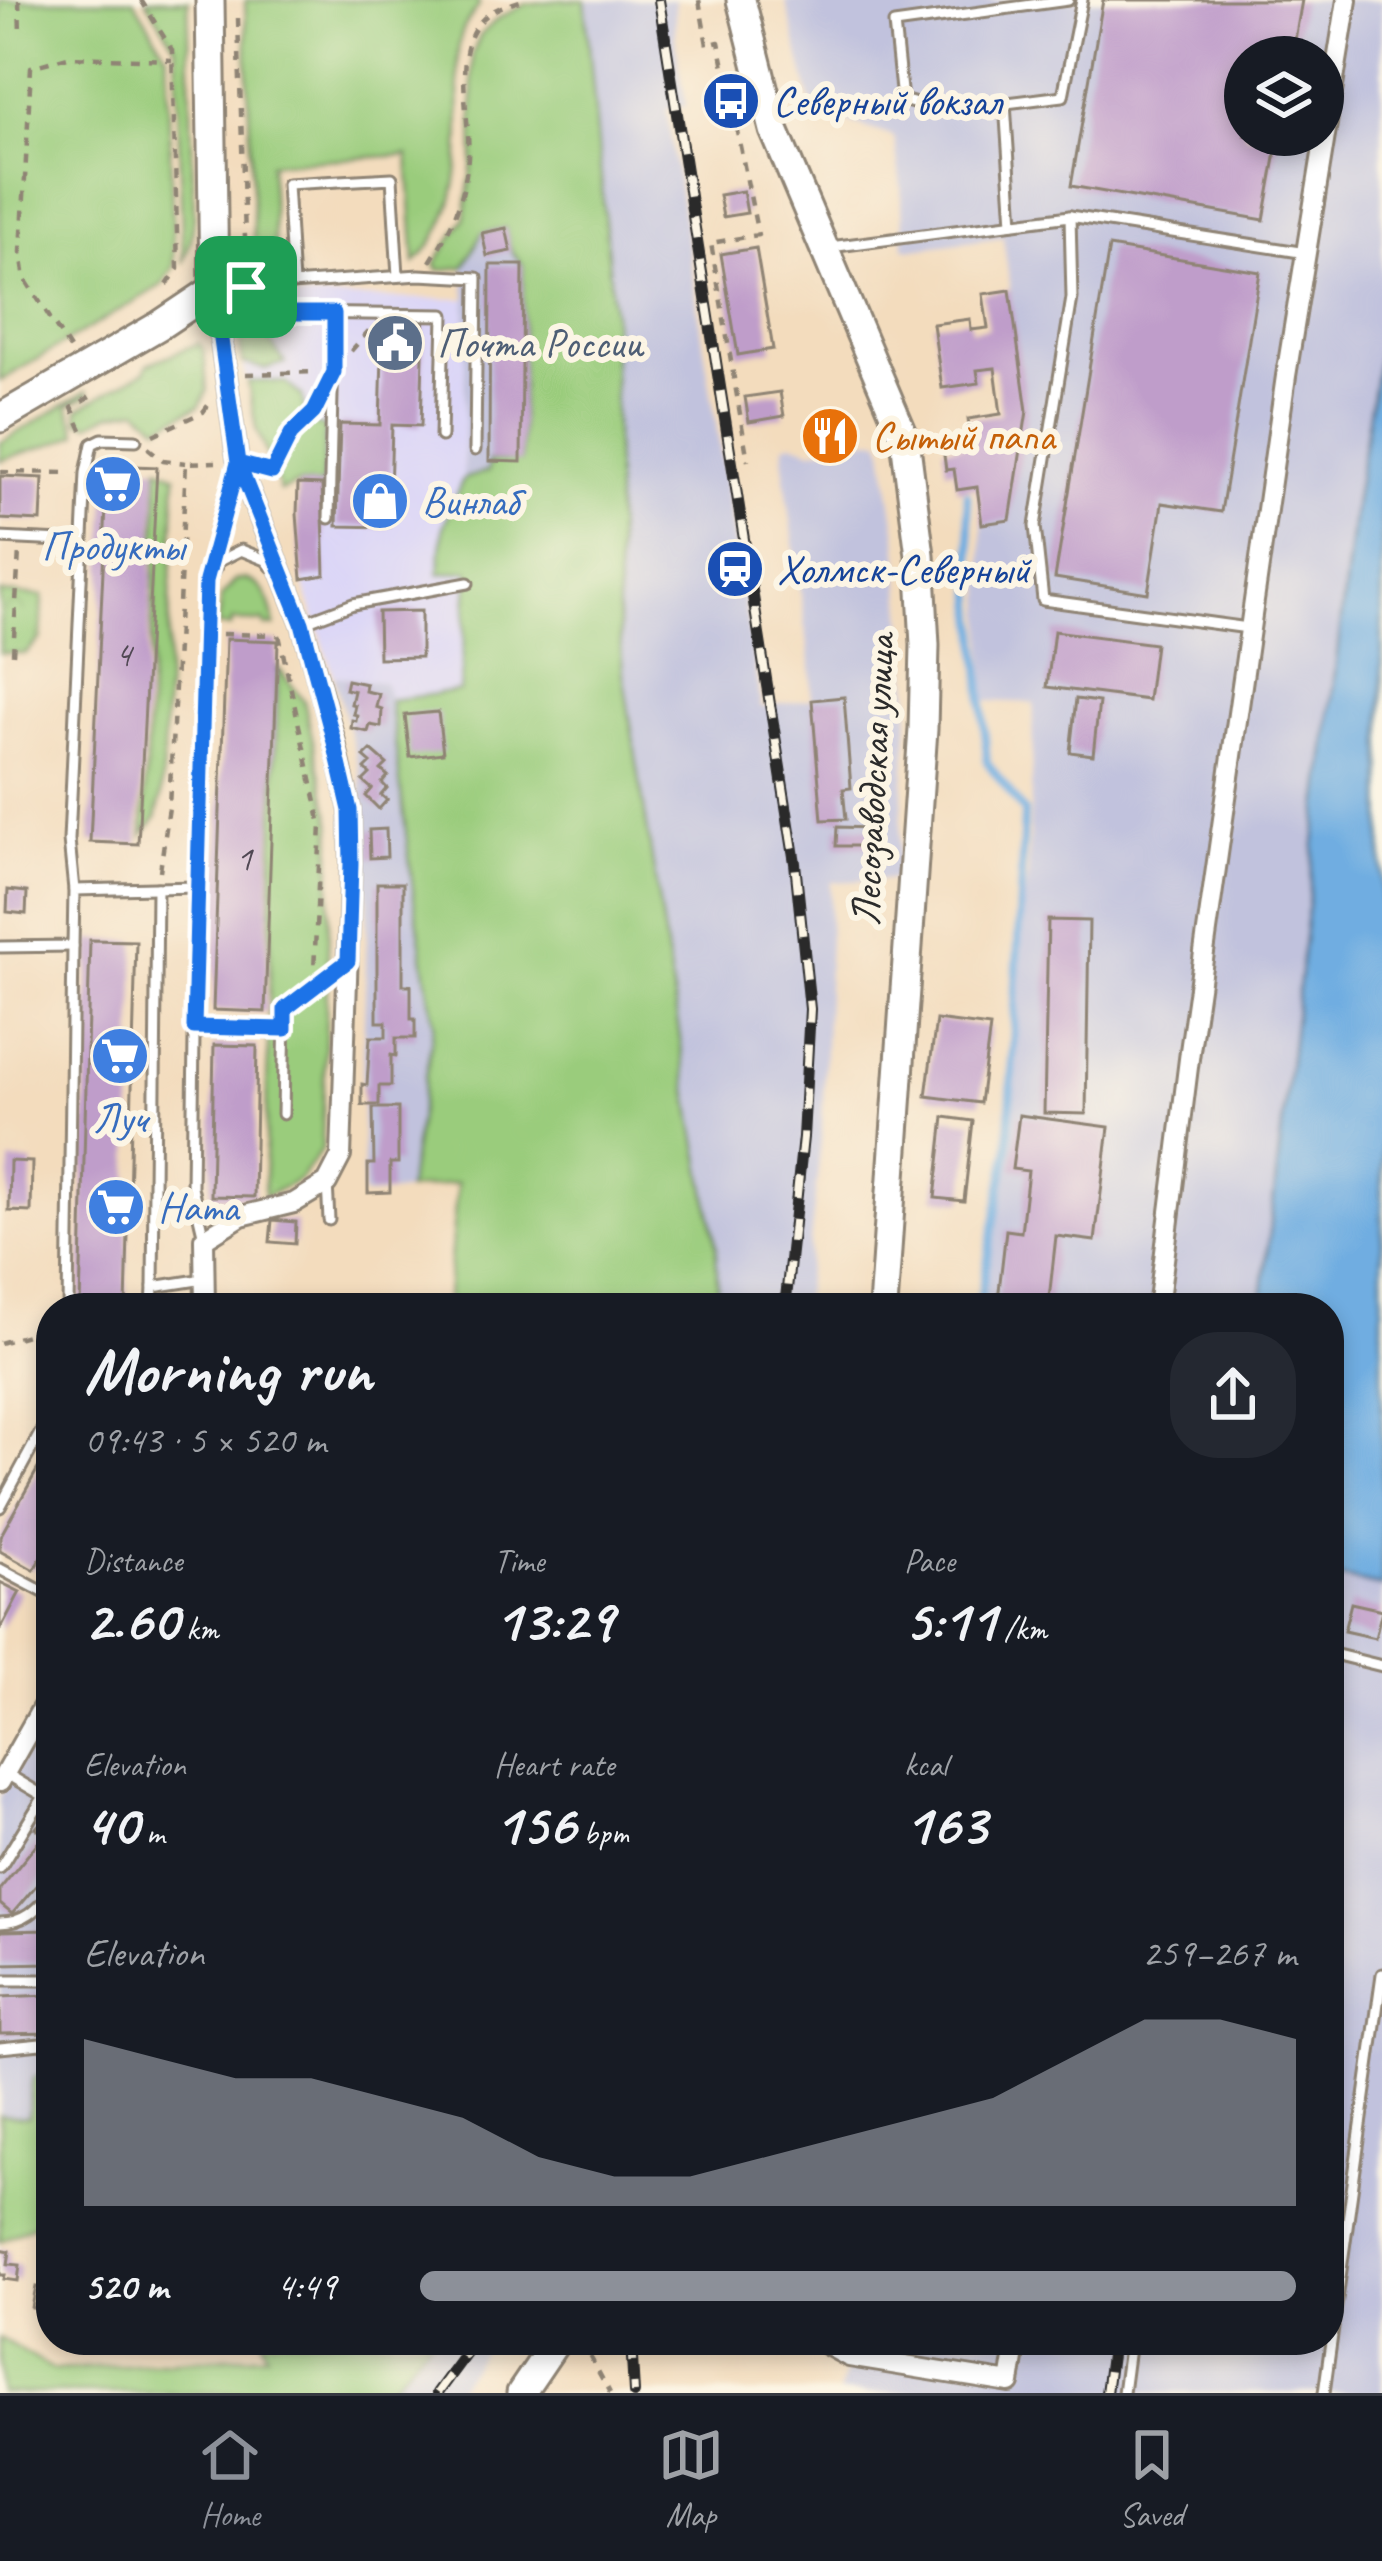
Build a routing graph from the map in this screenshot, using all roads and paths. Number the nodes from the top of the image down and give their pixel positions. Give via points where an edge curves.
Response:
1 (19, 0) edge
2 (141, 0) edge
3 (210, 0) edge
4 (237, 0) edge
5 (524, 0) edge
6 (699, 0) edge
7 (740, 0) edge
8 (1068, 0) edge
9 (1082, 0) edge
10 (1348, 0) edge
11 (20, 33) dead end
12 (172, 60) junction
13 (1005, 103) junction
14 (1070, 216) junction
15 (1013, 223) junction
16 (824, 248) junction
17 (1306, 253) junction
18 (432, 259) dead end
19 (398, 276) junction
20 (293, 284) junction
21 (246, 287) junction
22 (214, 289) junction
23 (155, 297) dead end
24 (334, 313) junction
25 (70, 349) dead end
26 (334, 372) junction
27 (246, 374) dead end
28 (96, 394) dead end
29 (210, 403) dead end
30 (314, 412) dead end
31 (0, 418) edge
32 (441, 436) dead end
33 (136, 440) junction
34 (92, 444) junction
35 (475, 450) dead end
36 (748, 461) dead end
37 (207, 462) dead end
38 (186, 463) junction
39 (238, 463) junction
40 (0, 472) edge
41 (86, 473) junction
42 (329, 518) dead end
43 (0, 538) edge
44 (83, 542) junction
45 (18, 564) dead end
46 (206, 581) junction
47 (286, 583) junction
48 (468, 583) dead end
49 (1250, 628) junction
50 (304, 630) junction
51 (205, 633) junction
52 (279, 635) junction
53 (13, 654) dead end
54 (196, 887) junction
55 (158, 888) junction
56 (74, 890) junction
57 (74, 946) junction
58 (0, 947) edge
59 (348, 961) junction
60 (314, 987) junction
61 (194, 1027) junction
62 (285, 1029) junction
63 (283, 1114) dead end
64 (327, 1183) junction
65 (329, 1220) dead end
66 (204, 1239) junction
67 (204, 1279) junction
68 (153, 1287) junction
69 (68, 1293) edge
70 (153, 1293) edge
71 (204, 1293) edge
72 (884, 1293) edge
73 (1160, 1293) edge
74 (36, 1332) edge
75 (0, 1343) edge
76 (36, 1441) edge
77 (0, 1507) edge
78 (0, 1569) edge
79 (36, 1588) edge
80 (1344, 1657) edge
81 (1382, 1666) edge
82 (36, 1718) edge
83 (2, 1776) edge
84 (36, 1789) edge
85 (36, 1812) edge
86 (0, 1868) edge
87 (36, 1911) edge
88 (0, 1923) edge
89 (1382, 1974) edge
90 (0, 1980) edge
91 (36, 1980) edge
92 (36, 2044) edge
93 (0, 2048) edge
94 (1344, 2249) edge
95 (547, 2355) edge
96 (589, 2355) edge
97 (845, 2355) edge
98 (1015, 2355) edge
99 (1128, 2355) edge
100 (1329, 2355) edge
101 (982, 2386) edge
102 (1010, 2388) edge
103 (521, 2393) edge
104 (610, 2393) edge
105 (1123, 2393) edge
106 (1324, 2393) edge

1 - 11 path
2 - 12 path
3 - 22 main road
4 - 21 path
5 - 18 path via 494,10 473,29 465,54 469,156 458,214
6 - 36 path via 707,45 719,43 758,235 711,243
7 - 16 main road, Лесозаводская улица via 774,130
8 - 13 lane via 894,24 902,100 941,111
9 - 13 lane via 1063,96
10 - 17 street
12 - 23 path via 178,269
12 - 25 path via 68,57 31,68 21,252 25,279
13 - 15 lane
14 - 15 lane
14 - 17 lane
14 - 49 lane via 1072,298 1035,526 1043,600
15 - 16 lane
16 - 72 main road, Лесозаводская улица via 905,439 920,555 923,729
17 - 49 street
19 - 20 lane
19 - 20 lane via 392,178 287,184
19 - 35 lane via 477,278
20 - 21 lane
21 - 22 lane
21 - 24 lane via 287,313
22 - 31 main road
22 - 39 street
24 - 26 lane
24 - 32 lane via 444,315
26 - 27 path
26 - 42 lane
28 - 34 path via 73,408
29 - 33 path
30 - 39 path via 291,434 272,472
33 - 34 lane
33 - 38 path via 163,460
34 - 41 lane
37 - 38 path
38 - 55 path
39 - 46 lane
39 - 47 street
40 - 41 path
41 - 44 lane
43 - 44 lane
44 - 56 lane
45 - 53 path
46 - 47 lane via 219,560 242,550 266,560
46 - 51 lane
47 - 50 street
48 - 50 lane via 353,604
49 - 73 street
50 - 52 path
50 - 59 street via 350,810
51 - 52 path
51 - 54 lane
52 - 60 path via 321,825
54 - 55 lane
54 - 61 lane
55 - 56 lane
55 - 68 lane
56 - 57 lane
57 - 58 lane
57 - 69 lane
59 - 60 lane
59 - 64 street via 341,1156
60 - 62 lane via 285,1009
61 - 62 lane
61 - 66 lane via 192,1187
62 - 63 lane
64 - 65 lane
64 - 66 street
66 - 67 street
67 - 68 lane
67 - 71 street
68 - 70 lane
74 - 75 path
76 - 77 lane
78 - 79 lane
80 - 81 lane
82 - 83 street
83 - 84 lane
85 - 86 lane
87 - 88 lane
89 - 94 lane
90 - 91 lane
92 - 93 lane
95 - 103 main road
96 - 104 path
97 - 101 street
98 - 102 street
99 - 105 lane
100 - 106 lane
101 - 102 street

